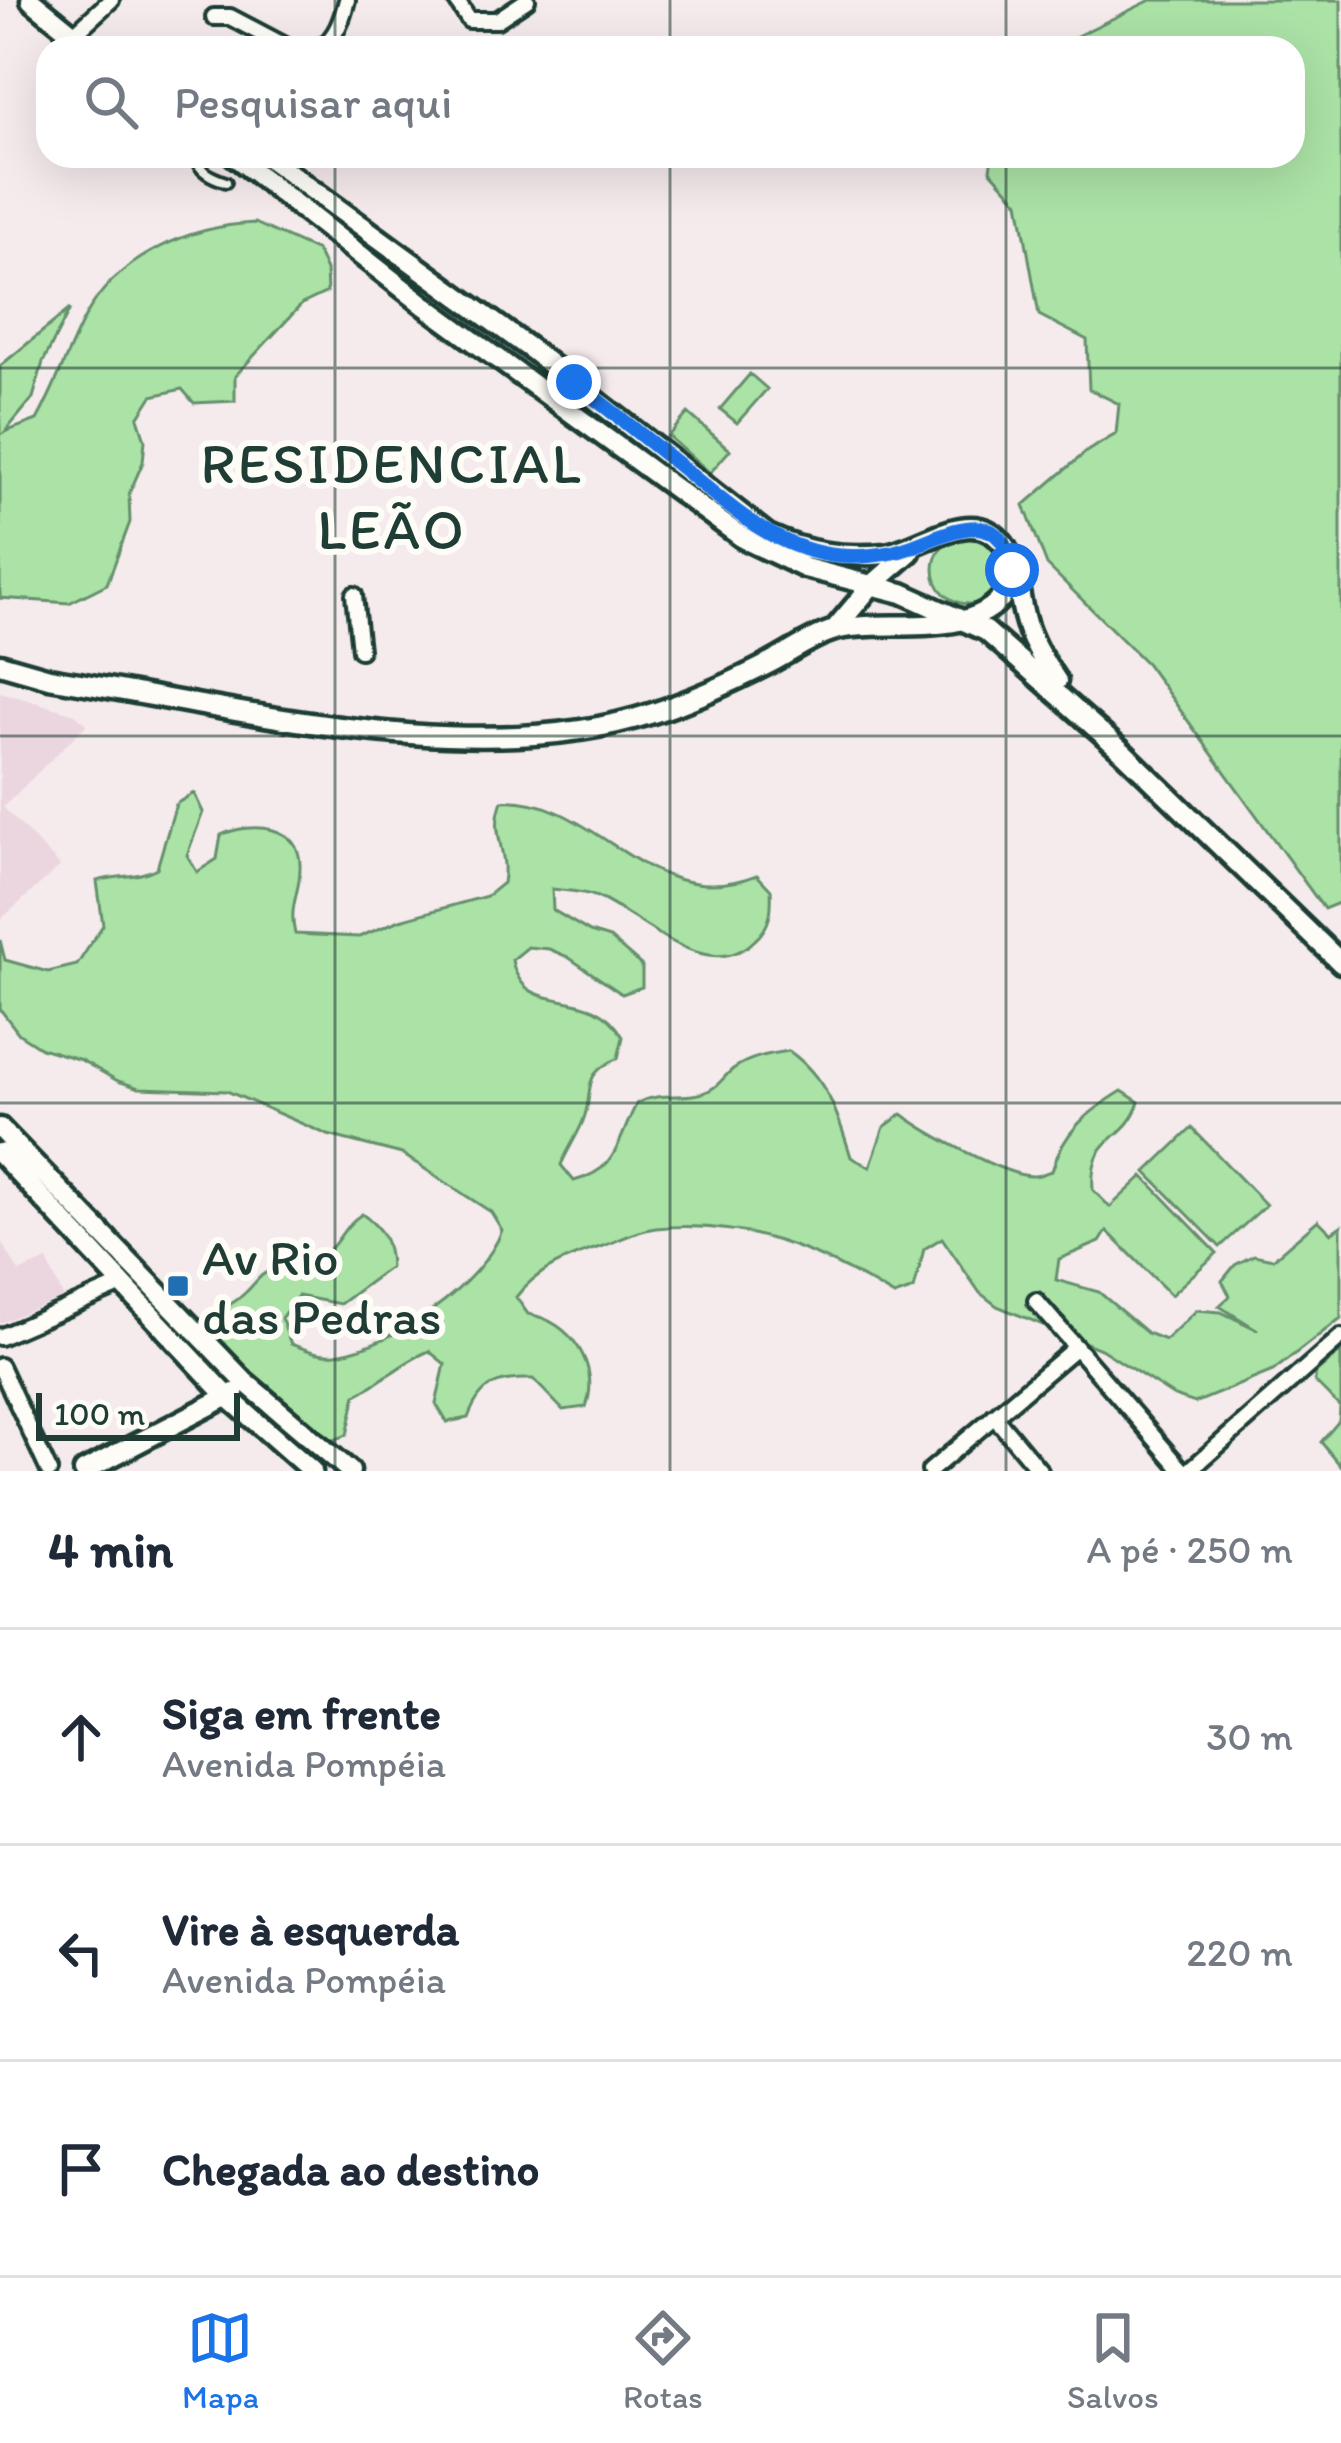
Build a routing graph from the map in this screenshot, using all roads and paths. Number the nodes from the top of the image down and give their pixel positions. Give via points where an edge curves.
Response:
1 (31, 0) edge
2 (111, 0) edge
3 (347, 0) edge
4 (456, 0) edge
5 (527, 0) edge
6 (214, 17) dead end
7 (78, 36) edge
8 (90, 36) edge
9 (266, 36) edge
10 (333, 36) edge
11 (200, 168) edge
12 (249, 168) edge
13 (283, 168) edge
14 (226, 182) dead end
15 (384, 240) junction
16 (368, 260) junction
17 (532, 350) junction
18 (489, 351) junction
19 (919, 545) junction
20 (1011, 562) junction
21 (830, 575) junction
22 (871, 586) junction
23 (354, 595) dead end
24 (965, 620) junction
25 (833, 630) junction
26 (359, 650) dead end
27 (0, 664) edge
28 (1089, 722) junction
29 (1341, 963) edge
30 (0, 1127) edge
31 (0, 1153) edge
32 (120, 1285) junction
33 (1036, 1300) dead end
34 (0, 1337) edge
35 (1341, 1337) edge
36 (1076, 1347) junction
37 (0, 1366) edge
38 (244, 1382) junction
39 (229, 1398) junction
40 (994, 1417) junction
41 (49, 1471) edge
42 (84, 1471) edge
43 (312, 1471) edge
44 (350, 1471) edge
45 (930, 1471) edge
46 (1040, 1471) edge
47 (1186, 1471) edge

1 - 7 main road
2 - 8 street
3 - 10 street
4 - 5 street via 470,20 490,22
6 - 9 street
11 - 14 lane
12 - 16 main road
13 - 15 main road
15 - 16 main road via 368,250
15 - 17 main road
16 - 18 main road
17 - 18 main road via 525,365
17 - 19 main road via 768,535 844,556
18 - 21 main road via 744,539
19 - 20 main road via 977,528 1003,544
19 - 22 main road
20 - 24 main road via 1006,592
20 - 28 main road via 1033,643
21 - 22 main road
21 - 25 main road via 843,603
22 - 24 main road
22 - 25 main road
23 - 26 street
24 - 25 main road
24 - 28 main road via 1022,659
25 - 27 main road via 653,714 559,736 356,730
28 - 29 main road
30 - 38 main road
31 - 32 main road
32 - 34 street
32 - 39 main road
33 - 36 street
35 - 47 street
36 - 40 street
36 - 47 street
37 - 41 street
38 - 39 main road
38 - 44 main road
39 - 42 main road
39 - 43 main road
40 - 45 street
40 - 46 street

